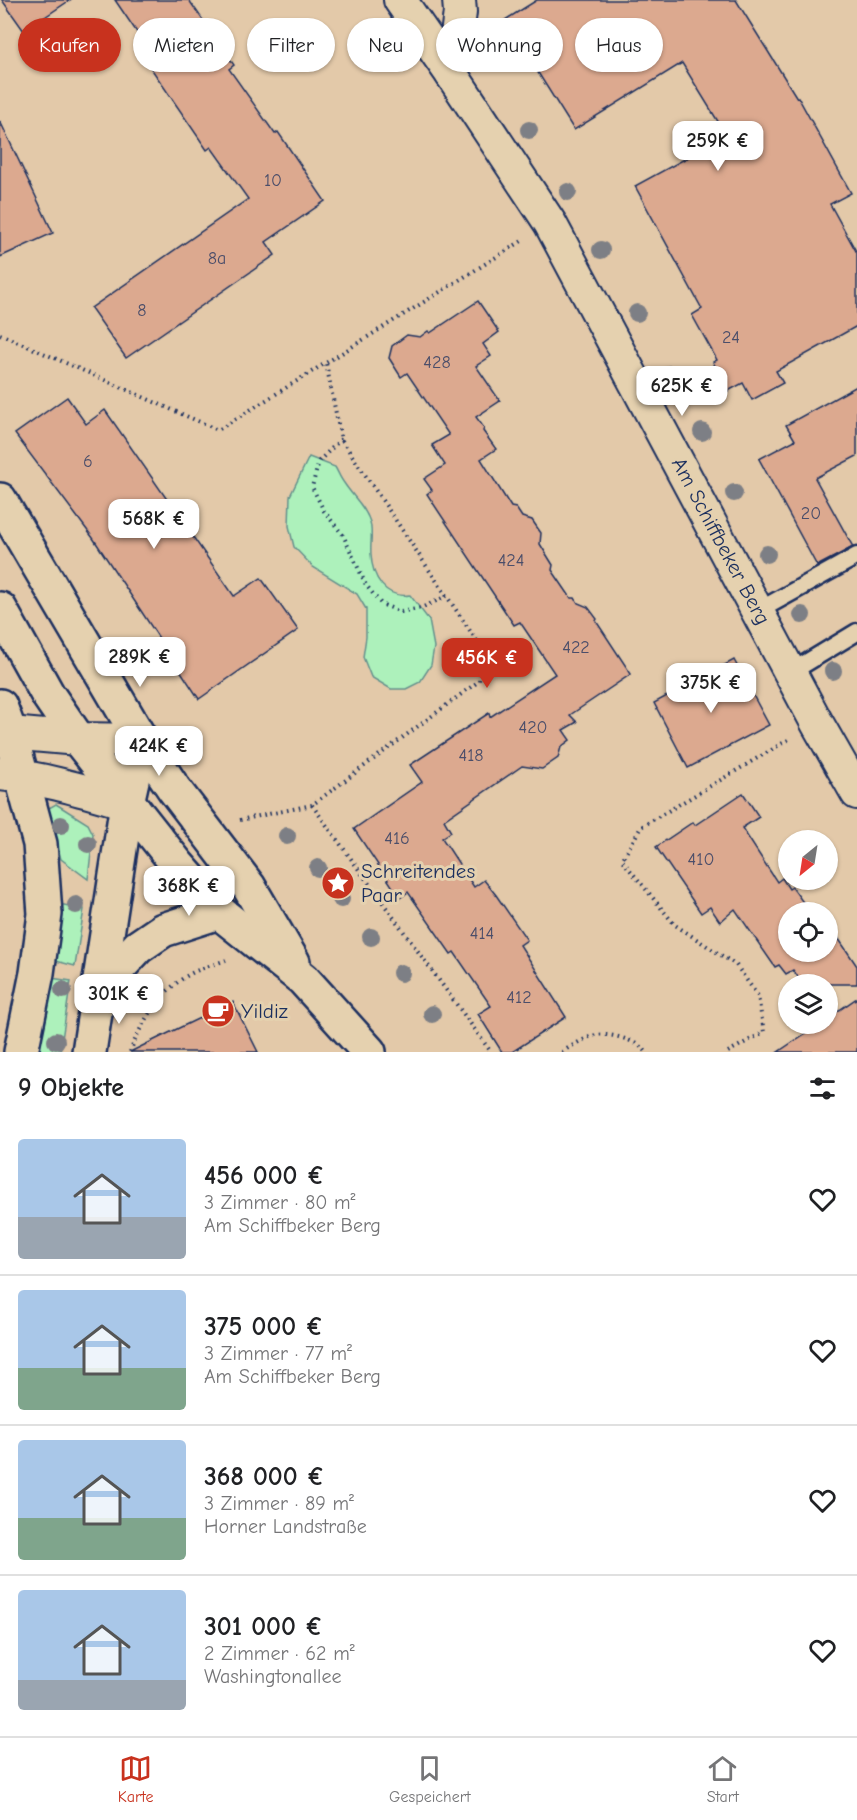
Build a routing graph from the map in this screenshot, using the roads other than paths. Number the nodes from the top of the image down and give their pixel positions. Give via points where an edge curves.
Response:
1 (400, 0) edge
2 (459, 0) edge
3 (453, 75) junction
4 (0, 500) edge
5 (857, 556) edge
6 (0, 609) edge
7 (758, 611) junction
8 (857, 632) edge
9 (791, 672) junction
10 (3, 725) edge
11 (78, 739) junction
12 (141, 740) junction
13 (11, 775) edge
14 (854, 782) edge
15 (127, 803) junction
16 (219, 912) junction
17 (303, 979) junction
18 (98, 990) junction
19 (21, 1052) edge
20 (89, 1052) edge
21 (369, 1052) edge

1 - 3 street, Am Schiffbeker Berg
2 - 3 street
3 - 7 street, Am Schiffbeker Berg via 550,224
4 - 12 main road
5 - 7 lane
6 - 11 main road via 48,695
7 - 9 street, Am Schiffbeker Berg
8 - 9 lane
9 - 14 street, Am Schiffbeker Berg
10 - 11 street
10 - 13 main road
11 - 12 street
11 - 15 main road
12 - 15 main road
12 - 17 main road via 249,887
13 - 15 street
13 - 19 main road via 40,844 45,914
15 - 16 main road
15 - 18 main road
16 - 17 main road
16 - 18 main road via 164,930 138,947
17 - 21 main road
18 - 20 main road

